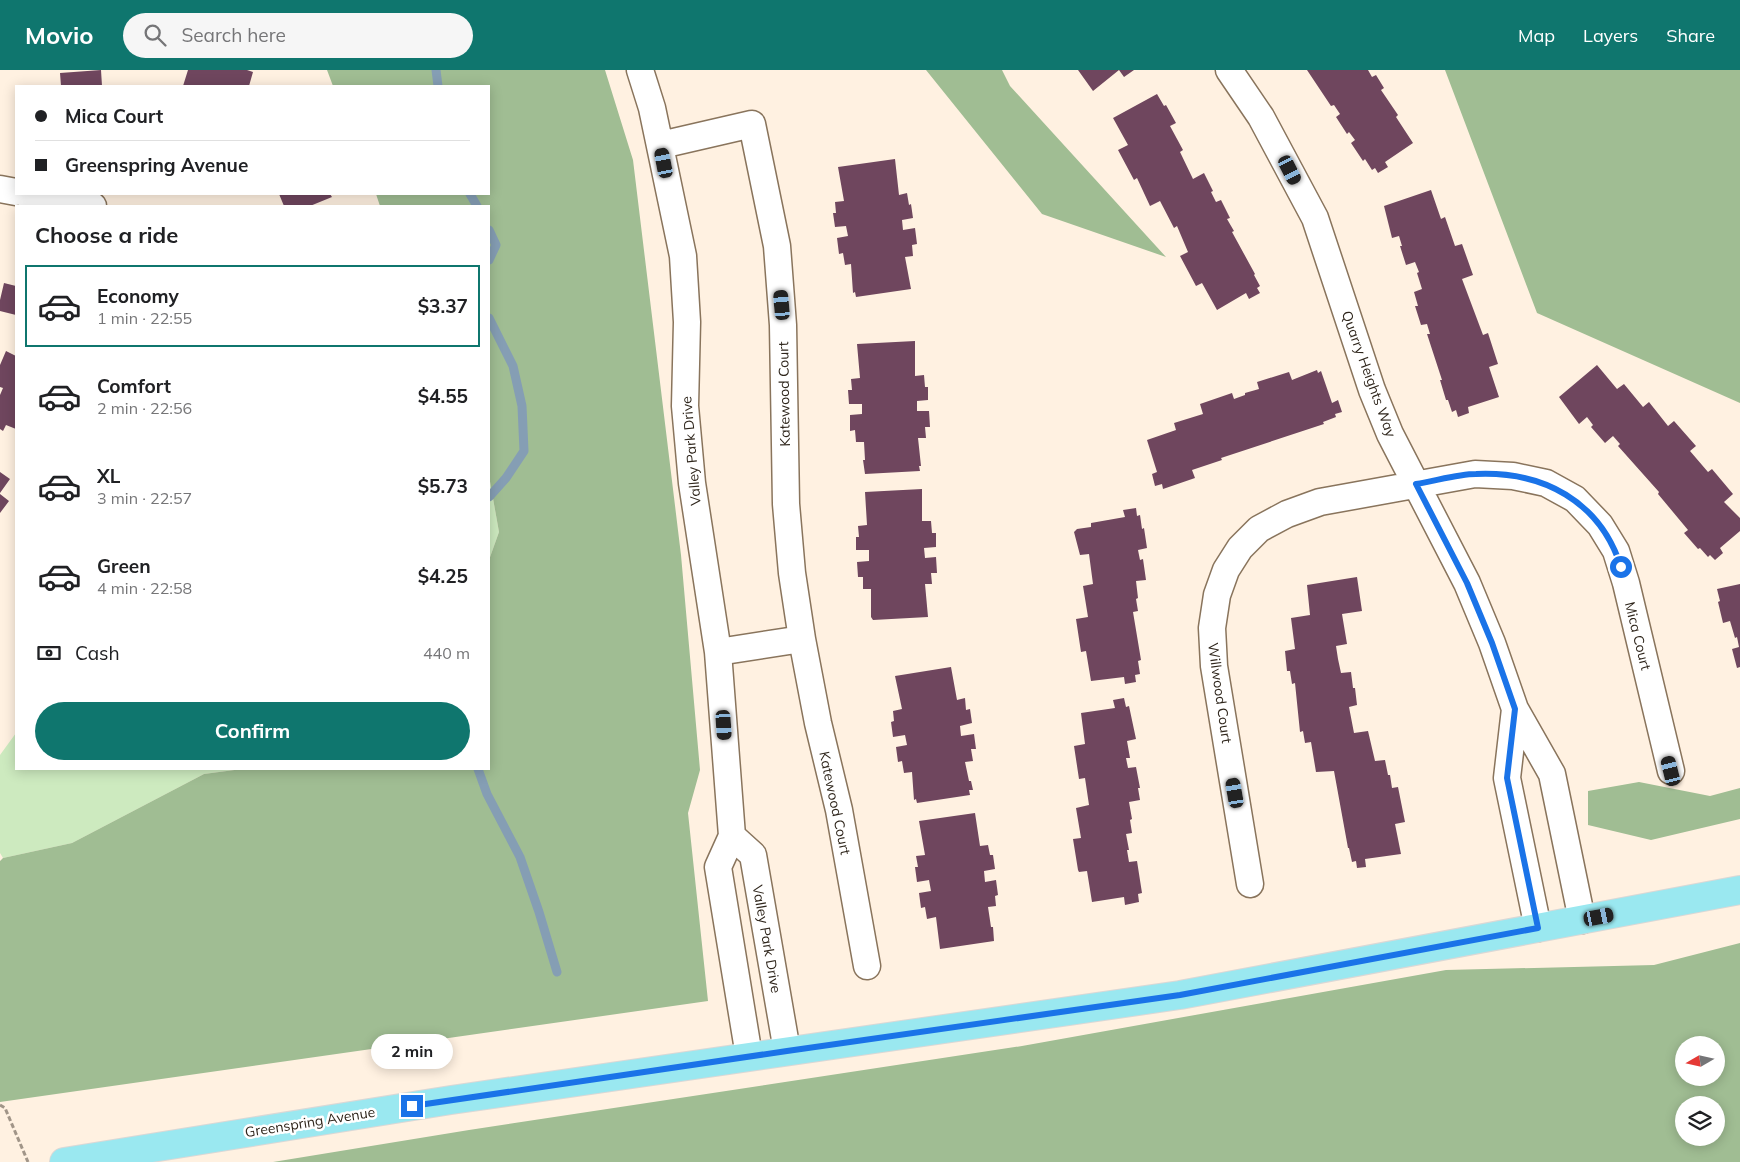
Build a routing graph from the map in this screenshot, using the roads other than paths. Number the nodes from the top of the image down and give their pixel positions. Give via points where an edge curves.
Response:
1 (640, 70) edge
2 (1229, 70) edge
3 (661, 145) junction
4 (0, 189) edge
5 (15, 192) edge
6 (32, 195) edge
7 (87, 205) edge
8 (1416, 484) junction
9 (802, 639) junction
10 (718, 652) junction
11 (1515, 709) junction
12 (1671, 771) dead end
13 (732, 836) junction
14 (1250, 884) dead end
15 (1740, 890) edge
16 (1582, 920) junction
17 (1538, 928) junction
18 (867, 966) dead end
19 (787, 1051) junction
20 (750, 1056) junction
21 (64, 1162) edge

1 - 3 street, Valley Park Drive
2 - 8 street, Quarry Heights Way via 1261,117 1315,218 1372,390
3 - 9 street, Katewood Court via 752,124 777,246 784,325 786,504
3 - 10 street, Valley Park Drive via 683,256 687,322 685,406 691,473
4 - 5 street
6 - 7 street
8 - 11 street, Quarry Heights Way via 1467,583
8 - 12 street, Mica Court via 1475,474 1513,476 1546,483 1576,499 1600,525 1616,551 1626,583
8 - 14 street, Willwood Court via 1320,502 1286,514 1259,529 1240,548 1226,570 1216,595 1212,628 1214,666
9 - 10 street
9 - 18 street, Katewood Court via 839,810
10 - 13 street, Valley Park Drive
11 - 16 street, Quarry Heights Way via 1552,774
11 - 17 street, Quarry Heights Way via 1507,778
13 - 19 street, Valley Park Drive via 753,854
13 - 20 street, Valley Park Drive via 718,867
15 - 16 main road, Greenspring Avenue
16 - 17 main road, Greenspring Avenue
17 - 19 main road, Greenspring Avenue via 1180,995
19 - 20 main road, Greenspring Avenue
20 - 21 main road, Greenspring Avenue

